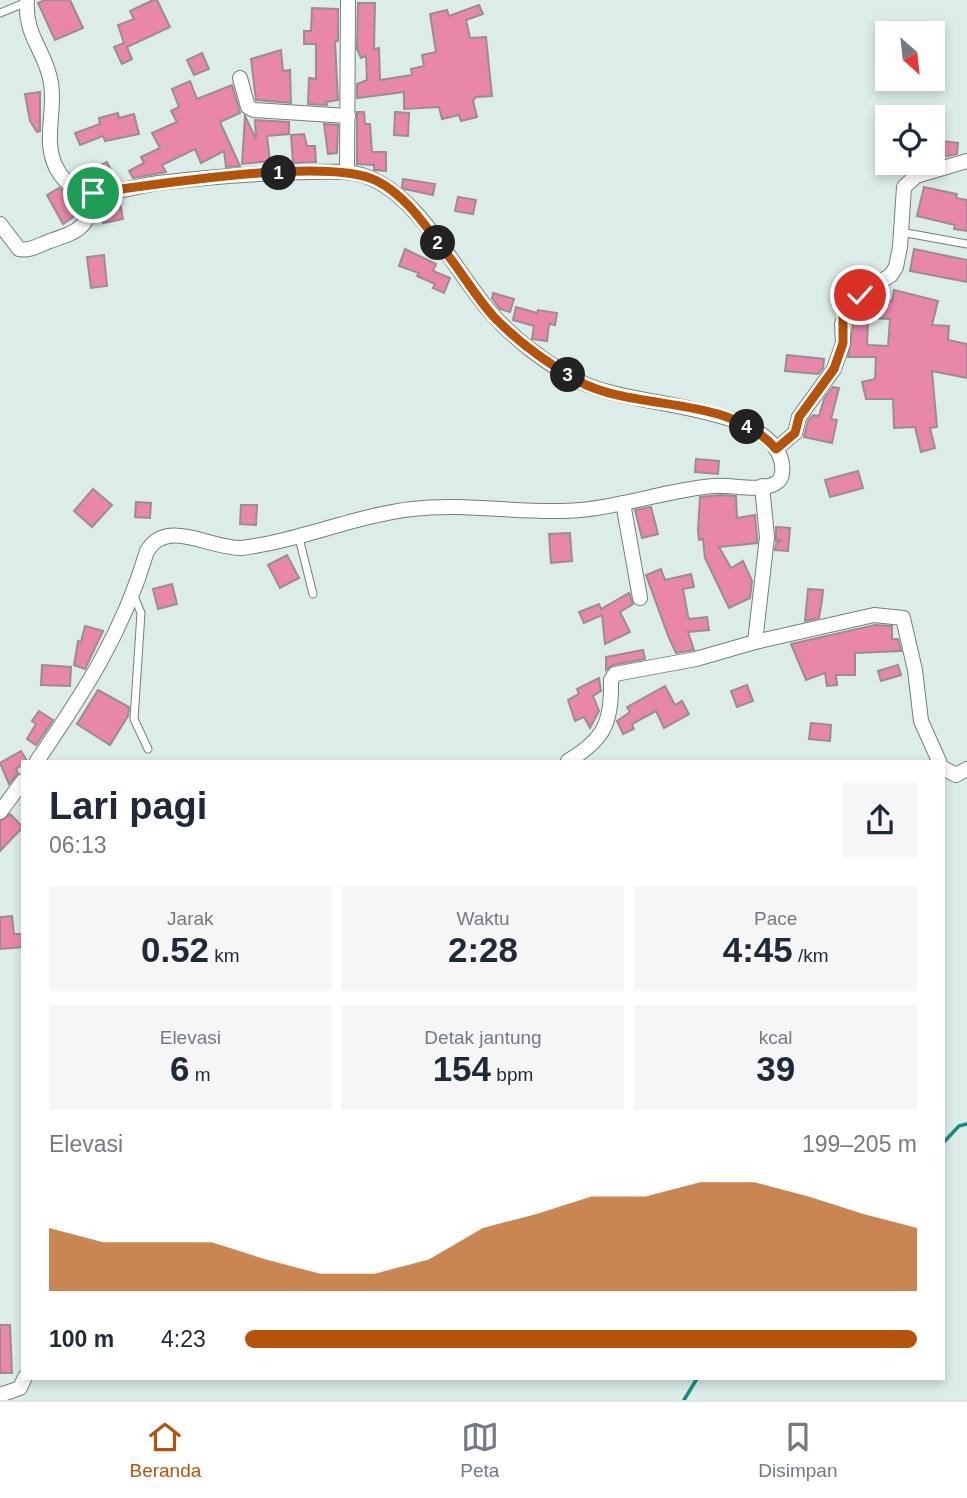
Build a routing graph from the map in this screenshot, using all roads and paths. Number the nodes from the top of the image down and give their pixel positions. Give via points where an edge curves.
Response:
1 (348, 0) edge
2 (27, 1) edge
3 (0, 13) edge
4 (240, 78) dead end
5 (348, 116) junction
6 (967, 161) edge
7 (346, 172) junction
8 (93, 193) junction
9 (0, 224) edge
10 (901, 232) junction
11 (967, 244) edge
12 (776, 449) junction
13 (762, 486) junction
14 (623, 503) junction
15 (298, 534) junction
16 (133, 593) junction
17 (313, 594) dead end
18 (640, 598) dead end
19 (755, 642) junction
20 (148, 750) dead end
21 (38, 760) edge
22 (569, 760) edge
23 (939, 760) edge
24 (945, 769) edge
25 (967, 769) edge
26 (21, 784) edge
27 (0, 812) edge
28 (24, 1380) edge
29 (0, 1395) edge

1 - 5 street
2 - 3 lane
2 - 8 street via 28,27 52,86 51,156 69,185
4 - 5 street via 248,107 254,110
5 - 7 street
6 - 10 street via 908,181
7 - 8 street via 198,179
7 - 12 street via 379,181 397,195 493,316 564,372 605,391 731,420 755,430
8 - 9 street via 90,213 81,228 36,247 19,249
10 - 11 lane
10 - 12 street via 891,275 848,305 834,369 799,417 795,433
12 - 13 street via 782,476 776,483
13 - 14 street via 707,486
13 - 19 street via 767,537
14 - 15 street via 555,511 424,508
14 - 18 street
15 - 16 street via 241,548 164,535 147,551
15 - 17 lane
16 - 20 lane via 141,613 134,719
16 - 21 street via 94,677
19 - 22 street via 615,674 604,732
19 - 23 street via 874,615 903,618 921,721
24 - 25 street via 956,775
26 - 27 street
28 - 29 street via 20,1388

